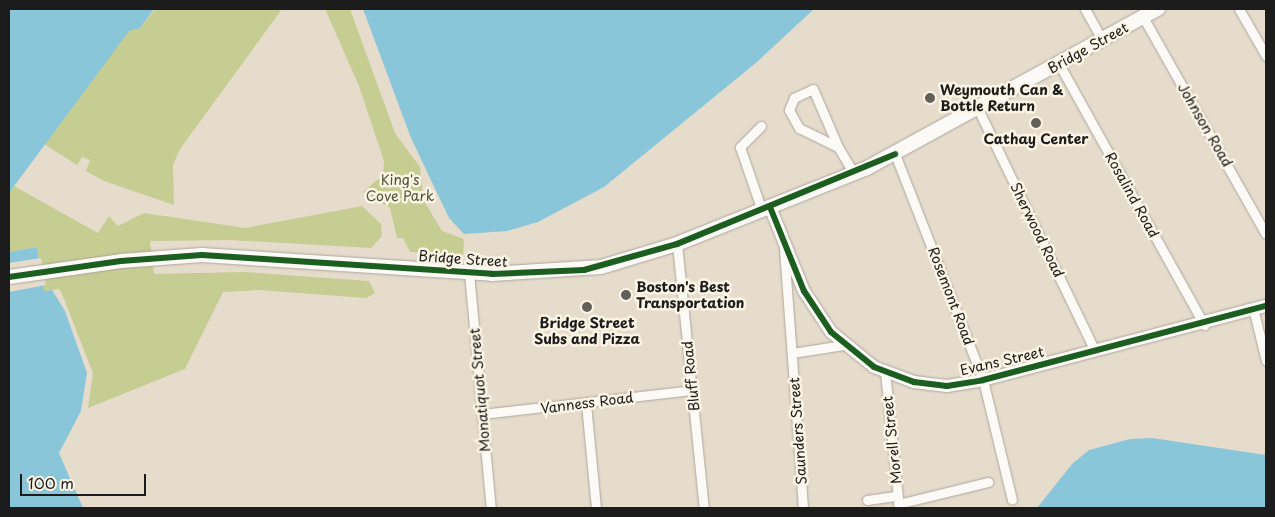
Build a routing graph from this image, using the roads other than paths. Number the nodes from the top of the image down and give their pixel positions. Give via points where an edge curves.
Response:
1 (1085, 9) edge
2 (1158, 9) edge
3 (1239, 9) edge
4 (1143, 17) junction
5 (1102, 40) junction
6 (1266, 56) edge
7 (1059, 64) junction
8 (978, 109) junction
9 (761, 126) dead end
10 (838, 147) junction
11 (895, 154) junction
12 (854, 174) junction
13 (766, 209) junction
14 (1266, 234) edge
15 (783, 238) junction
16 (677, 244) junction
17 (469, 273) junction
18 (9, 277) edge
19 (1266, 306) edge
20 (1259, 321) edge
21 (1204, 325) junction
22 (843, 345) junction
23 (1095, 351) junction
24 (792, 353) junction
25 (1266, 361) edge
26 (885, 372) junction
27 (983, 380) junction
28 (692, 390) junction
29 (586, 404) junction
30 (482, 414) junction
31 (988, 482) dead end
32 (867, 500) dead end
33 (1012, 500) dead end
34 (898, 503) edge
35 (491, 508) edge
36 (596, 508) edge
37 (704, 508) edge
38 (803, 508) edge

1 - 5 street
2 - 4 main road, Bridge Street
3 - 6 street
4 - 5 main road, Bridge Street
4 - 14 street, Johnson Road
5 - 7 main road, Bridge Street
7 - 8 main road, Bridge Street
7 - 21 street, Rosalind Road
8 - 11 main road, Bridge Street
8 - 23 street, Sherwood Road
9 - 13 street via 740,147
10 - 10 street via 799,128 789,110 794,98 812,89
10 - 12 street
11 - 12 main road, Bridge Street
11 - 27 street, Rosemont Road
12 - 13 main road, Bridge Street
13 - 15 street, Evans Street
13 - 16 main road, Bridge Street
15 - 22 street, Evans Street via 813,308
15 - 24 street, Saunders Street
16 - 17 main road, Bridge Street via 584,270
16 - 28 street, Bluff Road
17 - 18 main road, Bridge Street via 270,256 175,256
17 - 30 street, Monatiquot Street
19 - 20 street, Evans Street
20 - 21 street, Evans Street
20 - 25 street
21 - 23 street, Evans Street
22 - 24 street
22 - 26 street, Evans Street
23 - 27 street, Evans Street
24 - 38 street, Saunders Street
26 - 27 street, Evans Street via 928,384
26 - 34 street, Morell Street
27 - 33 street, Rosemont Road
28 - 29 street, Vanness Road
28 - 37 street, Bluff Road
29 - 30 street, Vanness Road
29 - 36 street
30 - 35 street, Monatiquot Street
31 - 34 street
32 - 34 street

